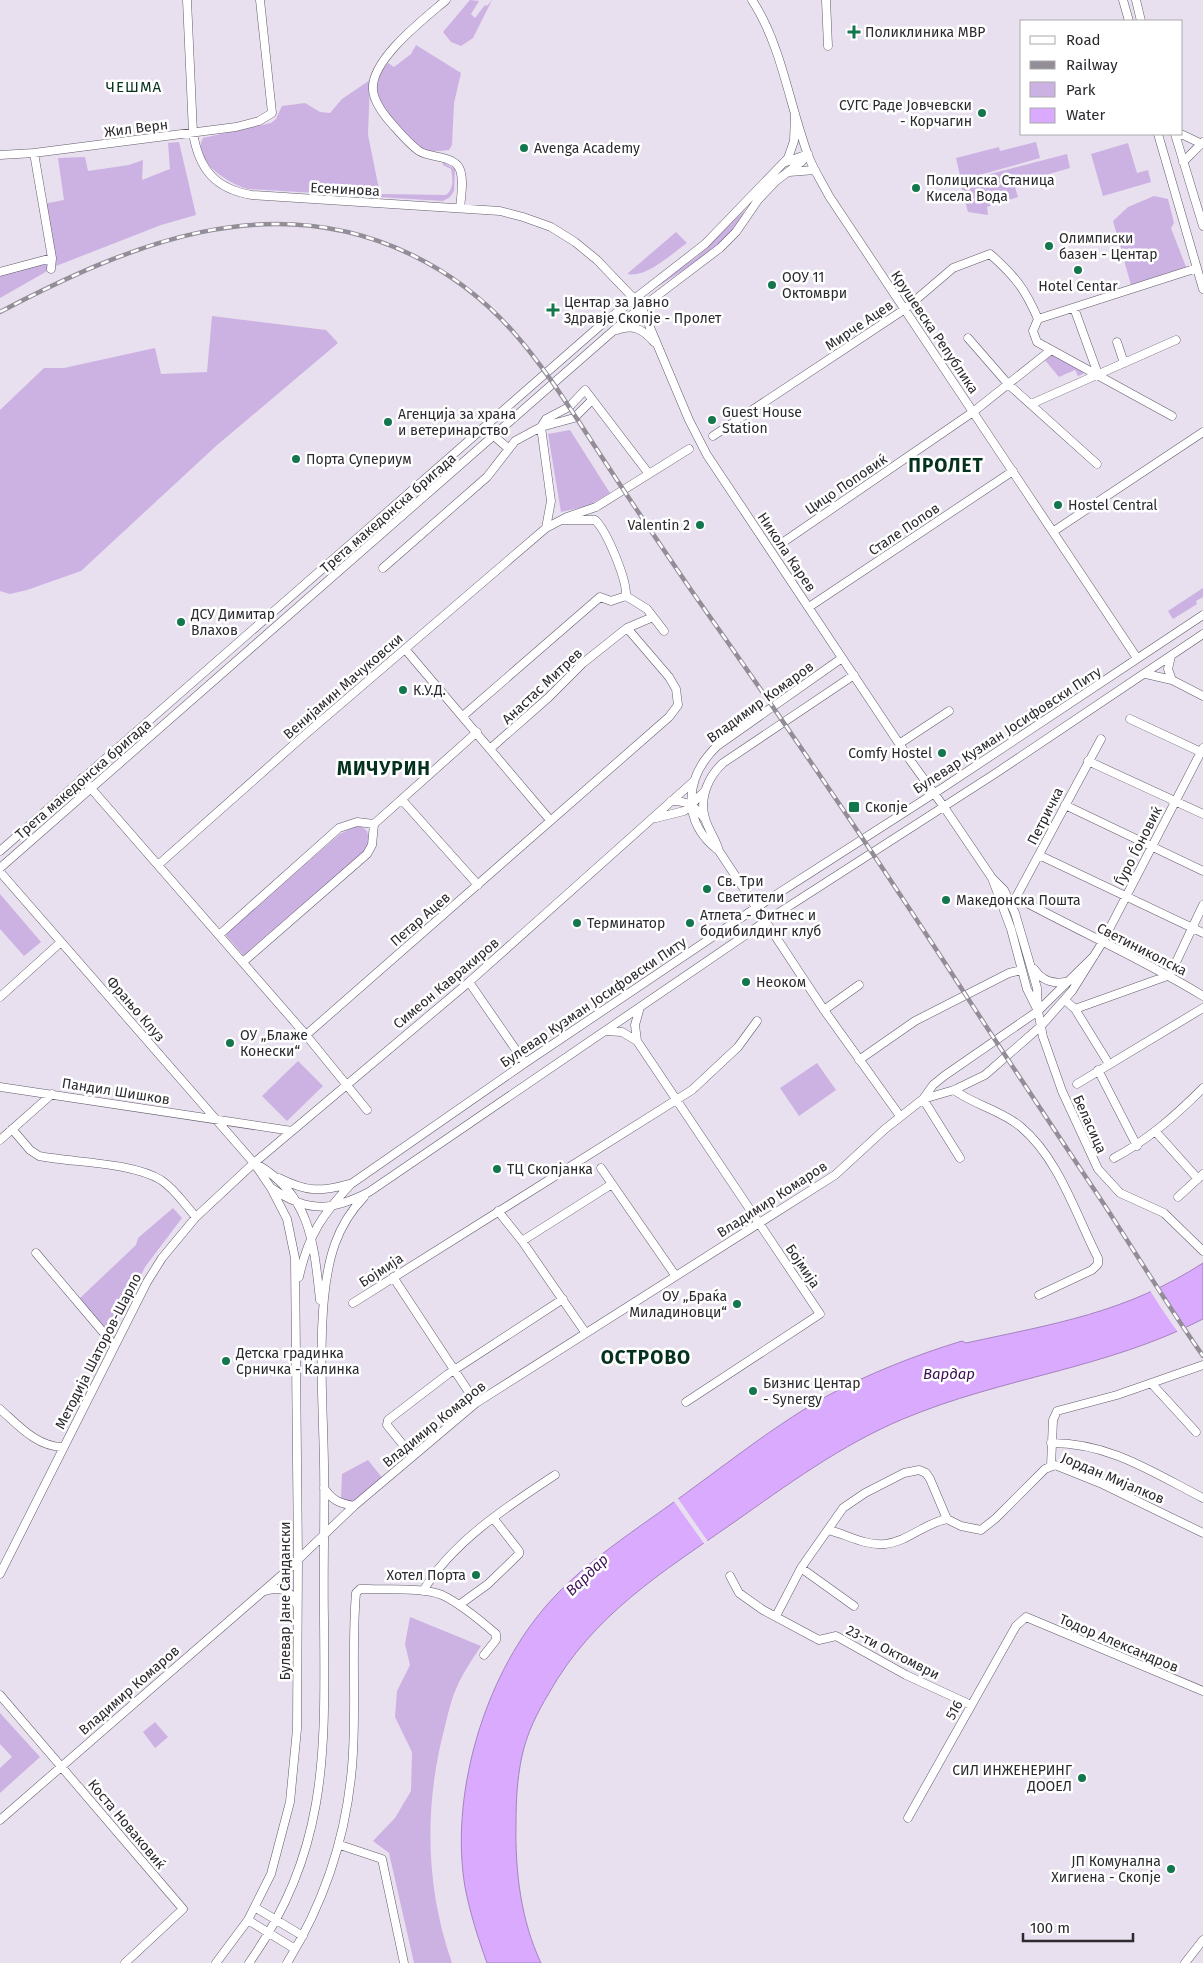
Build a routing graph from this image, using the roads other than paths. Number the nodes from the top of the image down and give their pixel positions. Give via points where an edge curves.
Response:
1 (188, 0) edge
2 (260, 0) edge
3 (446, 0) edge
4 (752, 0) edge
5 (826, 0) edge
6 (830, 0) edge
7 (1123, 0) edge
8 (1136, 0) edge
9 (1129, 20) edge
10 (1141, 20) edge
11 (828, 46) dead end
12 (795, 114) junction
13 (193, 133) junction
14 (1158, 135) edge
15 (1175, 135) edge
16 (1183, 135) edge
17 (1202, 142) edge
18 (34, 153) junction
19 (808, 154) junction
20 (0, 155) edge
21 (1183, 162) junction
22 (782, 164) junction
23 (815, 170) junction
24 (787, 173) junction
25 (460, 208) junction
26 (1203, 226) edge
27 (52, 258) junction
28 (1197, 268) junction
29 (51, 269) dead end
30 (0, 272) edge
31 (1203, 289) edge
32 (634, 297) junction
33 (642, 306) junction
34 (1074, 308) junction
35 (905, 309) junction
36 (1038, 319) junction
37 (612, 331) junction
38 (968, 338) dead end
39 (1176, 340) dead end
40 (1117, 342) dead end
41 (659, 348) junction
42 (1051, 350) junction
43 (1124, 363) junction
44 (1098, 374) junction
45 (1008, 384) junction
46 (592, 401) junction
47 (1031, 404) junction
48 (973, 412) junction
49 (1172, 416) dead end
50 (541, 427) junction
51 (502, 429) junction
52 (1203, 432) edge
53 (494, 436) junction
54 (713, 436) dead end
55 (516, 441) junction
56 (509, 449) junction
57 (689, 449) dead end
58 (1097, 464) dead end
59 (1013, 470) junction
60 (649, 474) junction
61 (561, 520) junction
62 (546, 528) junction
63 (1054, 531) junction
64 (782, 543) dead end
65 (383, 568) dead end
66 (626, 596) junction
67 (809, 607) junction
68 (1203, 615) edge
69 (654, 617) junction
70 (626, 628) junction
71 (664, 631) dead end
72 (1203, 634) edge
73 (406, 649) junction
74 (1170, 656) junction
75 (1137, 658) junction
76 (839, 660) junction
77 (1146, 674) junction
78 (850, 677) junction
79 (1172, 680) junction
80 (1203, 696) edge
81 (949, 711) dead end
82 (464, 716) junction
83 (1130, 719) dead end
84 (477, 732) junction
85 (1101, 739) dead end
86 (899, 744) junction
87 (491, 748) junction
88 (1202, 751) edge
89 (1088, 761) junction
90 (82, 778) junction
91 (694, 781) junction
92 (92, 788) junction
93 (706, 790) junction
94 (934, 793) junction
95 (402, 800) junction
96 (671, 801) junction
97 (1176, 801) junction
98 (692, 805) junction
99 (1065, 805) junction
100 (944, 807) junction
101 (676, 812) junction
102 (1203, 814) edge
103 (705, 819) junction
104 (550, 820) junction
105 (652, 820) junction
106 (695, 822) junction
107 (374, 824) junction
108 (1152, 846) junction
109 (0, 850) edge
110 (720, 851) junction
111 (1039, 855) junction
112 (158, 864) junction
113 (0, 870) edge
114 (1203, 871) edge
115 (992, 878) junction
116 (478, 885) junction
117 (1127, 896) junction
118 (1016, 897) junction
119 (1012, 905) junction
120 (1203, 905) edge
121 (757, 907) junction
122 (766, 921) junction
123 (1192, 928) junction
124 (1203, 933) edge
125 (219, 935) junction
126 (61, 942) junction
127 (1102, 943) junction
128 (1094, 956) junction
129 (243, 962) junction
130 (1032, 966) junction
131 (1022, 970) junction
132 (1170, 975) junction
133 (1069, 981) junction
134 (469, 982) junction
135 (859, 985) dead end
136 (1203, 996) edge
137 (0, 997) edge
138 (1065, 1000) junction
139 (640, 1007) junction
140 (1203, 1008) edge
141 (1075, 1009) junction
142 (824, 1010) junction
143 (1038, 1011) junction
144 (757, 1021) dead end
145 (1041, 1026) junction
146 (605, 1031) junction
147 (306, 1035) junction
148 (637, 1041) junction
149 (859, 1060) junction
150 (525, 1063) junction
151 (1108, 1064) junction
152 (1098, 1070) junction
153 (347, 1084) junction
154 (1076, 1084) dead end
155 (0, 1087) edge
156 (954, 1090) junction
157 (1202, 1091) edge
158 (52, 1094) junction
159 (677, 1099) junction
160 (922, 1099) junction
161 (367, 1110) dead end
162 (900, 1116) junction
163 (216, 1119) junction
164 (12, 1129) junction
165 (292, 1131) junction
166 (1156, 1132) junction
167 (0, 1140) edge
168 (1137, 1146) junction
169 (960, 1158) dead end
170 (1114, 1158) dead end
171 (254, 1163) junction
172 (602, 1168) dead end
173 (276, 1176) junction
174 (1201, 1177) edge
175 (351, 1184) junction
176 (612, 1184) junction
177 (271, 1188) junction
178 (369, 1192) junction
179 (1178, 1196) dead end
180 (298, 1204) junction
181 (329, 1208) junction
182 (498, 1211) junction
183 (196, 1217) junction
184 (759, 1224) junction
185 (312, 1234) junction
186 (522, 1241) junction
187 (1203, 1251) edge
188 (36, 1253) dead end
189 (675, 1275) junction
190 (393, 1277) junction
191 (297, 1288) junction
192 (1040, 1295) dead end
193 (563, 1299) junction
194 (353, 1303) dead end
195 (322, 1318) junction
196 (585, 1332) junction
197 (114, 1345) junction
198 (1203, 1365) edge
199 (454, 1371) junction
200 (1152, 1384) junction
201 (686, 1402) dead end
202 (476, 1404) junction
203 (0, 1409) edge
204 (1196, 1432) dead end
205 (1051, 1443) junction
206 (63, 1447) junction
207 (412, 1456) junction
208 (1051, 1466) junction
209 (555, 1475) dead end
210 (324, 1488) junction
211 (1203, 1498) edge
212 (354, 1506) junction
213 (494, 1519) junction
214 (947, 1520) junction
215 (828, 1530) junction
216 (1203, 1532) edge
217 (324, 1534) junction
218 (298, 1559) junction
219 (801, 1568) junction
220 (0, 1574) edge
221 (730, 1576) dead end
222 (423, 1591) junction
223 (258, 1594) junction
224 (458, 1605) junction
225 (854, 1606) dead end
226 (298, 1608) junction
227 (776, 1616) junction
228 (1026, 1618) joint
229 (484, 1655) dead end
230 (1203, 1691) edge
231 (0, 1695) edge
232 (971, 1705) junction
233 (62, 1766) junction
234 (908, 1818) dead end
235 (0, 1820) edge
236 (340, 1845) junction
237 (256, 1908) junction
238 (248, 1920) junction
239 (277, 1920) junction
240 (269, 1933) junction
241 (303, 1936) junction
242 (1203, 1940) edge
243 (295, 1949) junction
244 (125, 1963) edge
245 (216, 1963) edge
246 (249, 1963) edge
247 (287, 1963) edge
248 (404, 1963) edge
249 (1185, 1963) edge

1 - 13 street, Есенинова
2 - 13 street, Жил Верн via 272,113 250,124
3 - 25 street via 386,59 376,74 373,90 388,119 415,148 459,167
4 - 12 street, Крушевска Република via 764,20
5 - 6 street
5 - 11 street
7 - 9 street
8 - 10 street
12 - 19 street, Крушевска Република
12 - 22 street, Трета македонска бригада via 793,147
13 - 18 street, Жил Верн
13 - 25 street, Есенинова via 198,158 204,168 240,193
14 - 28 street
15 - 21 street
16 - 17 street
17 - 21 street
18 - 20 street, Жил Верн
18 - 27 street
19 - 22 street, Трета македонска бригада
19 - 23 street, Крушевска Република
19 - 24 street, Трета македонска бригада
21 - 26 street
22 - 32 street, Трета македонска бригада via 705,244
23 - 24 street
23 - 35 street, Крушевска Република
24 - 33 street, Трета македонска бригада via 758,200 724,244
25 - 32 street, Есенинова via 508,213 551,228 597,260
27 - 29 street
27 - 30 street
28 - 31 street
28 - 34 street
32 - 33 street, Никола Карев
32 - 90 street, Трета македонска бригада
33 - 37 street, Трета македонска бригада
33 - 41 street, Никола Карев
34 - 36 street
34 - 44 street
35 - 36 street, Мирче Ацев via 954,268 990,254 1027,293
35 - 48 street, Крушевска Република
35 - 54 street, Мирче Ацев
36 - 42 street, Мирче Ацев via 1034,325 1034,337
37 - 41 street via 630,326 639,328
37 - 51 street, Трета македонска бригада
38 - 45 street
39 - 43 street
40 - 43 street
41 - 67 street, Никола Карев via 707,455
42 - 44 street
42 - 45 street
43 - 44 street
44 - 47 street
44 - 49 street
45 - 47 street
45 - 48 street
46 - 50 street via 574,418
46 - 50 street via 585,390 569,407 546,420
46 - 60 street
47 - 58 street
48 - 59 street, Крушевска Република
48 - 64 street, Цицо Поповиќ
50 - 55 street
50 - 62 street via 551,501
51 - 53 street, Трета македонска бригада
51 - 55 street
52 - 63 street
53 - 56 street
53 - 92 street, Трета македонска бригада
55 - 56 street
56 - 65 street via 487,477
57 - 60 street, Венијамин Мачуковски
59 - 63 street, Крушевска Република
59 - 67 street, Стале Попов
60 - 61 street, Венијамин Мачуковски via 596,507
61 - 62 street, Венијамин Мачуковски
61 - 66 street via 596,520 602,526 624,577
62 - 73 street, Венијамин Мачуковски
63 - 75 street, Крушевска Република
66 - 69 street
66 - 82 street, Анастас Митрев via 611,601 600,597
67 - 76 street, Никола Карев
68 - 75 street, Булевар Кузман Јосифовски Питу
69 - 70 street, Анастас Митрев
69 - 71 street
70 - 87 street, Анастас Митрев
70 - 104 street, Петар Ацев via 669,677 676,689 678,705 669,717
72 - 74 street, Булевар Кузман Јосифовски Питу
73 - 82 street
73 - 112 street, Венијамин Мачуковски
74 - 77 street, Булевар Кузман Јосифовски Питу
74 - 79 street via 1168,669
75 - 94 street, Булевар Кузман Јосифовски Питу
76 - 78 street, Никола Карев
76 - 91 street, Владимир Комаров via 717,746 702,763
77 - 79 street
77 - 100 street, Булевар Кузман Јосифовски Питу
78 - 86 street, Никола Карев
78 - 93 street, Владимир Комаров via 723,763 712,774
79 - 80 street
81 - 86 street
82 - 84 street
83 - 88 street
84 - 87 street
84 - 95 street
85 - 89 street, Петричка
86 - 94 street, Никола Карев
87 - 104 street
88 - 97 street, Ѓуро Ѓоновиќ
89 - 97 street
89 - 99 street, Петричка
90 - 92 street
90 - 109 street, Трета македонска бригада
91 - 96 street, Симеон Кавракиров
91 - 98 street, Владимир Комаров
92 - 112 street
92 - 113 street, Трета македонска бригада
93 - 98 street, Симеон Кавракиров
93 - 103 street, Владимир Комаров
94 - 100 street, Никола Карев
94 - 121 street, Булевар Кузман Јосифовски Питу
95 - 107 street
95 - 116 street
96 - 98 street
96 - 105 street, Симеон Кавракиров
97 - 102 street
97 - 108 street, Ѓуро Ѓоновиќ
98 - 101 street, Симеон Кавракиров
98 - 103 street
98 - 106 street, Владимир Комаров
99 - 108 street
99 - 111 street, Петричка
100 - 115 street, Беласица
100 - 122 street, Булевар Кузман Јосифовски Питу
101 - 105 street, Симеон Кавракиров
101 - 106 street via 688,815
103 - 110 street, Владимир Комаров
104 - 116 street, Петар Ацев
105 - 134 street, Симеон Кавракиров
106 - 110 street, Владимир Комаров
107 - 125 street via 357,822 340,828
107 - 129 street via 368,854
108 - 114 street
108 - 117 street, Ѓуро Ѓоновиќ
110 - 121 street, Владимир Комаров
111 - 117 street
111 - 118 street, Петричка
112 - 125 street
113 - 126 street, Фрањо Клуз
115 - 119 street, Беласица
115 - 131 street, Беласица
116 - 147 street, Петар Ацев
117 - 123 street
117 - 127 street, Ѓуро Ѓоновиќ
118 - 119 street, Петричка
118 - 127 street, Светиниколска
119 - 130 street, Беласица
120 - 123 street
121 - 122 street, Владимир Комаров
121 - 150 street, Булевар Кузман Јосифовски Питу
122 - 139 street, Булевар Кузман Јосифовски Питу
122 - 142 street
123 - 124 street
123 - 132 street
125 - 129 street
126 - 137 street
126 - 163 street, Фрањо Клуз
127 - 128 street, Ѓуро Ѓоновиќ
127 - 132 street, Светиниколска
128 - 133 street, Ѓуро Ѓоновиќ
128 - 138 street, Ѓуро Ѓоновиќ
129 - 147 street
130 - 133 street via 1040,977 1050,982
130 - 143 street, Беласица
131 - 143 street, Беласица via 1028,993
131 - 149 street via 1009,973 915,1021
132 - 136 street, Светиниколска
132 - 141 street
133 - 143 street, Ѓуро Ѓоновиќ
134 - 150 street
134 - 153 street, Симеон Кавракиров
135 - 142 street
138 - 141 street
138 - 145 street, Ѓуро Ѓоновиќ
139 - 146 street
139 - 148 street via 635,1025
140 - 151 street
141 - 151 street
142 - 149 street
143 - 145 street, Беласица
143 - 160 street, Владимир Комаров via 944,1076
144 - 159 street, Бојмија via 738,1047 711,1074
145 - 156 street, Владимир Комаров via 985,1075
145 - 187 street, Беласица via 1062,1091 1098,1169 1120,1193 1164,1213
146 - 148 street via 622,1032
146 - 178 street
147 - 153 street
148 - 159 street
149 - 162 street
150 - 175 street, Булевар Кузман Јосифовски Питу
151 - 152 street
152 - 154 street
152 - 168 street
153 - 161 street
153 - 165 street, Симеон Кавракиров
155 - 158 street
156 - 160 street, Владимир Комаров
156 - 192 street via 998,1111 1039,1145 1098,1258 1098,1264 1092,1270
157 - 166 street
158 - 163 street, Пандил Шишков
158 - 164 street, Пандил Шишков
159 - 182 street, Бојмија
159 - 184 street, Бојмија
160 - 162 street, Владимир Комаров
160 - 169 street
162 - 184 street, Владимир Комаров via 835,1175
163 - 165 street, Пандил Шишков
163 - 171 street, Фрањо Клуз
164 - 167 street, Пандил Шишков
164 - 183 street via 39,1156 150,1174 171,1188
165 - 171 street, Симеон Кавракиров
166 - 168 street
166 - 174 street
168 - 170 street
171 - 173 street, Фрањо Клуз
171 - 177 street, Фрањо Клуз
171 - 183 street, Методија Шаторов-Шарло
172 - 176 street
173 - 175 street via 304,1189 318,1191
173 - 180 street, Фрањо Клуз
174 - 179 street
175 - 181 street
176 - 186 street
176 - 189 street
177 - 180 street, Фрањо Клуз
177 - 191 street, Фрањо Клуз via 292,1236
178 - 181 street
178 - 195 street via 341,1227 332,1249
180 - 181 street, Фрањо Клуз
180 - 185 street, Фрањо Клуз
181 - 185 street
182 - 186 street
182 - 190 street, Бојмија
183 - 197 street, Методија Шаторов-Шарло via 162,1258
184 - 189 street, Владимир Комаров
184 - 201 street, Бојмија via 820,1314
185 - 191 street
185 - 195 street
186 - 193 street
188 - 197 street
189 - 196 street, Владимир Комаров
190 - 194 street, Бојмија
190 - 199 street
191 - 218 street, Булевар Јане Сандански
193 - 196 street
193 - 199 street
195 - 210 street
196 - 202 street, Владимир Комаров
197 - 206 street, Методија Шаторов-Шарло
198 - 200 street
199 - 202 street
199 - 207 street via 387,1422
200 - 204 street
200 - 205 street via 1057,1411
202 - 207 street, Владимир Комаров
203 - 206 street via 41,1442 51,1447
205 - 208 street
205 - 211 street via 1091,1446 1113,1452
206 - 220 street, Методија Шаторов-Шарло
207 - 212 street, Владимир Комаров
208 - 214 street, Јордан Мијалков via 980,1530
208 - 216 street, Јордан Мијалков via 1058,1465 1100,1483
209 - 213 street
210 - 212 street via 332,1499
210 - 217 street
212 - 217 street, Владимир Комаров
213 - 222 street via 435,1571
213 - 224 street via 519,1554
214 - 215 street via 933,1521 887,1544
214 - 215 street via 930,1479 919,1470 904,1473 865,1493 843,1508
215 - 219 street
217 - 218 street, Владимир Комаров
217 - 239 street via 324,1731 320,1784 304,1855
218 - 223 street, Владимир Комаров
218 - 226 street, Булевар Јане Сандански
219 - 225 street, 23-ти Октомври
219 - 227 street
221 - 227 street, 23-ти Октомври via 739,1593
222 - 224 street via 440,1594
222 - 236 street via 368,1589 356,1593 352,1766
223 - 226 street via 274,1588 282,1589 294,1598
223 - 233 street, Владимир Комаров
224 - 229 street via 496,1634 496,1640
226 - 237 street, Булевар Јане Сандански via 297,1730 290,1802 278,1852
227 - 232 street, 23-ти Октомври via 819,1640 836,1636 906,1675
228 - 230 street, Тодор Александров
228 - 232 street, 516 via 1016,1626
231 - 233 street, Коста Новаковиќ
232 - 234 street, 516
233 - 235 street, Владимир Комаров
233 - 244 street, Коста Новаковиќ via 183,1909
236 - 241 street via 328,1882
236 - 248 street via 382,1859
237 - 238 street, Булевар Јане Сандански
237 - 239 street
238 - 240 street
238 - 245 street, Булевар Јане Сандански
239 - 240 street
239 - 241 street
240 - 243 street
240 - 246 street
241 - 243 street
242 - 249 street
243 - 247 street

